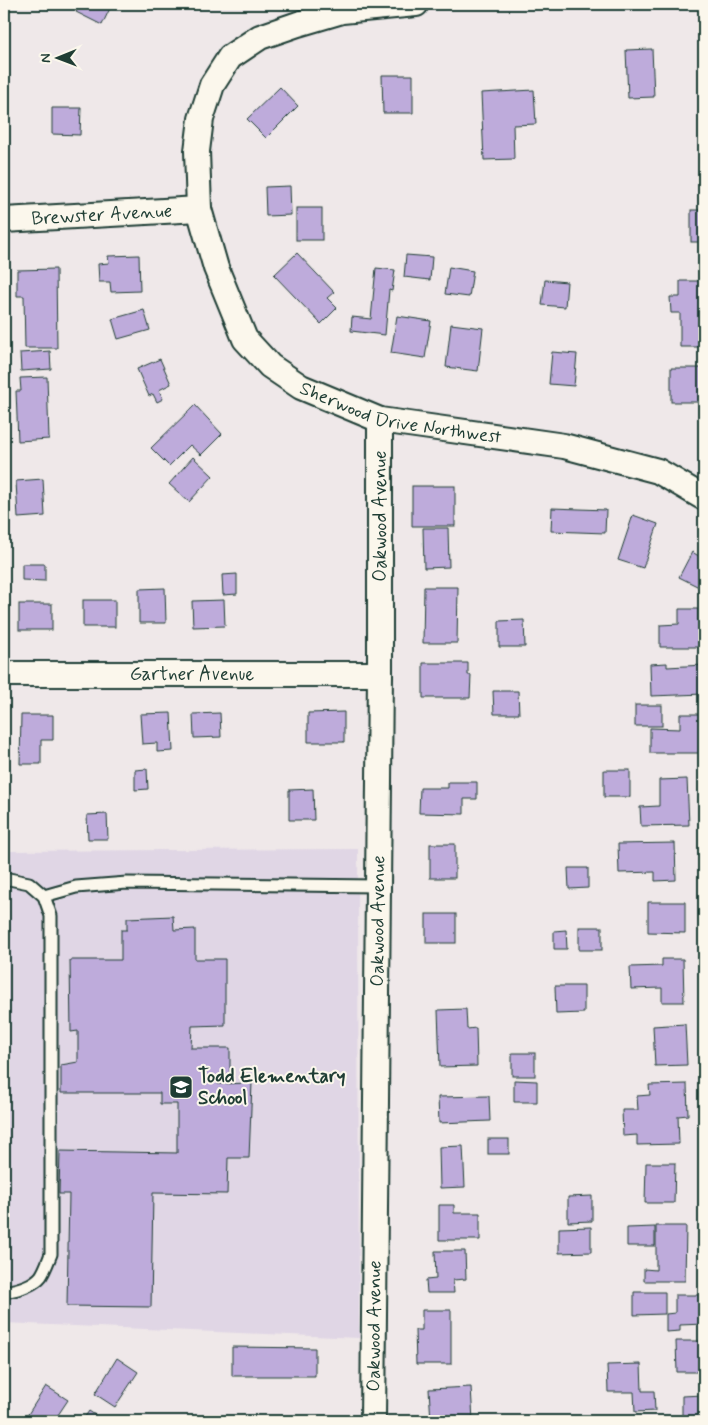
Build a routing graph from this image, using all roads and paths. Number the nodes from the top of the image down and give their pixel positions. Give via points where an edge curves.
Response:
1 (416, 4) edge
2 (199, 209) junction
3 (4, 220) edge
4 (380, 420) junction
5 (704, 498) edge
6 (4, 674) edge
7 (380, 674) junction
8 (4, 878) edge
9 (378, 886) junction
10 (44, 896) junction
11 (4, 1292) edge
12 (373, 1421) edge

1 - 2 street, Sherwood Drive Northwest via 342,11 260,37 230,57 212,85 201,119 197,151
2 - 3 street, Brewster Avenue
2 - 4 street, Sherwood Drive Northwest via 216,268 245,340 270,366 301,387
4 - 5 street, Sherwood Drive Northwest via 564,446 658,471
4 - 7 street, Oakwood Avenue
6 - 7 street, Gartner Avenue
7 - 9 street, Oakwood Avenue
8 - 10 lane via 29,883
9 - 10 lane via 127,883 76,888
9 - 12 street, Oakwood Avenue
10 - 11 lane via 50,916 51,1254 41,1275 32,1283

